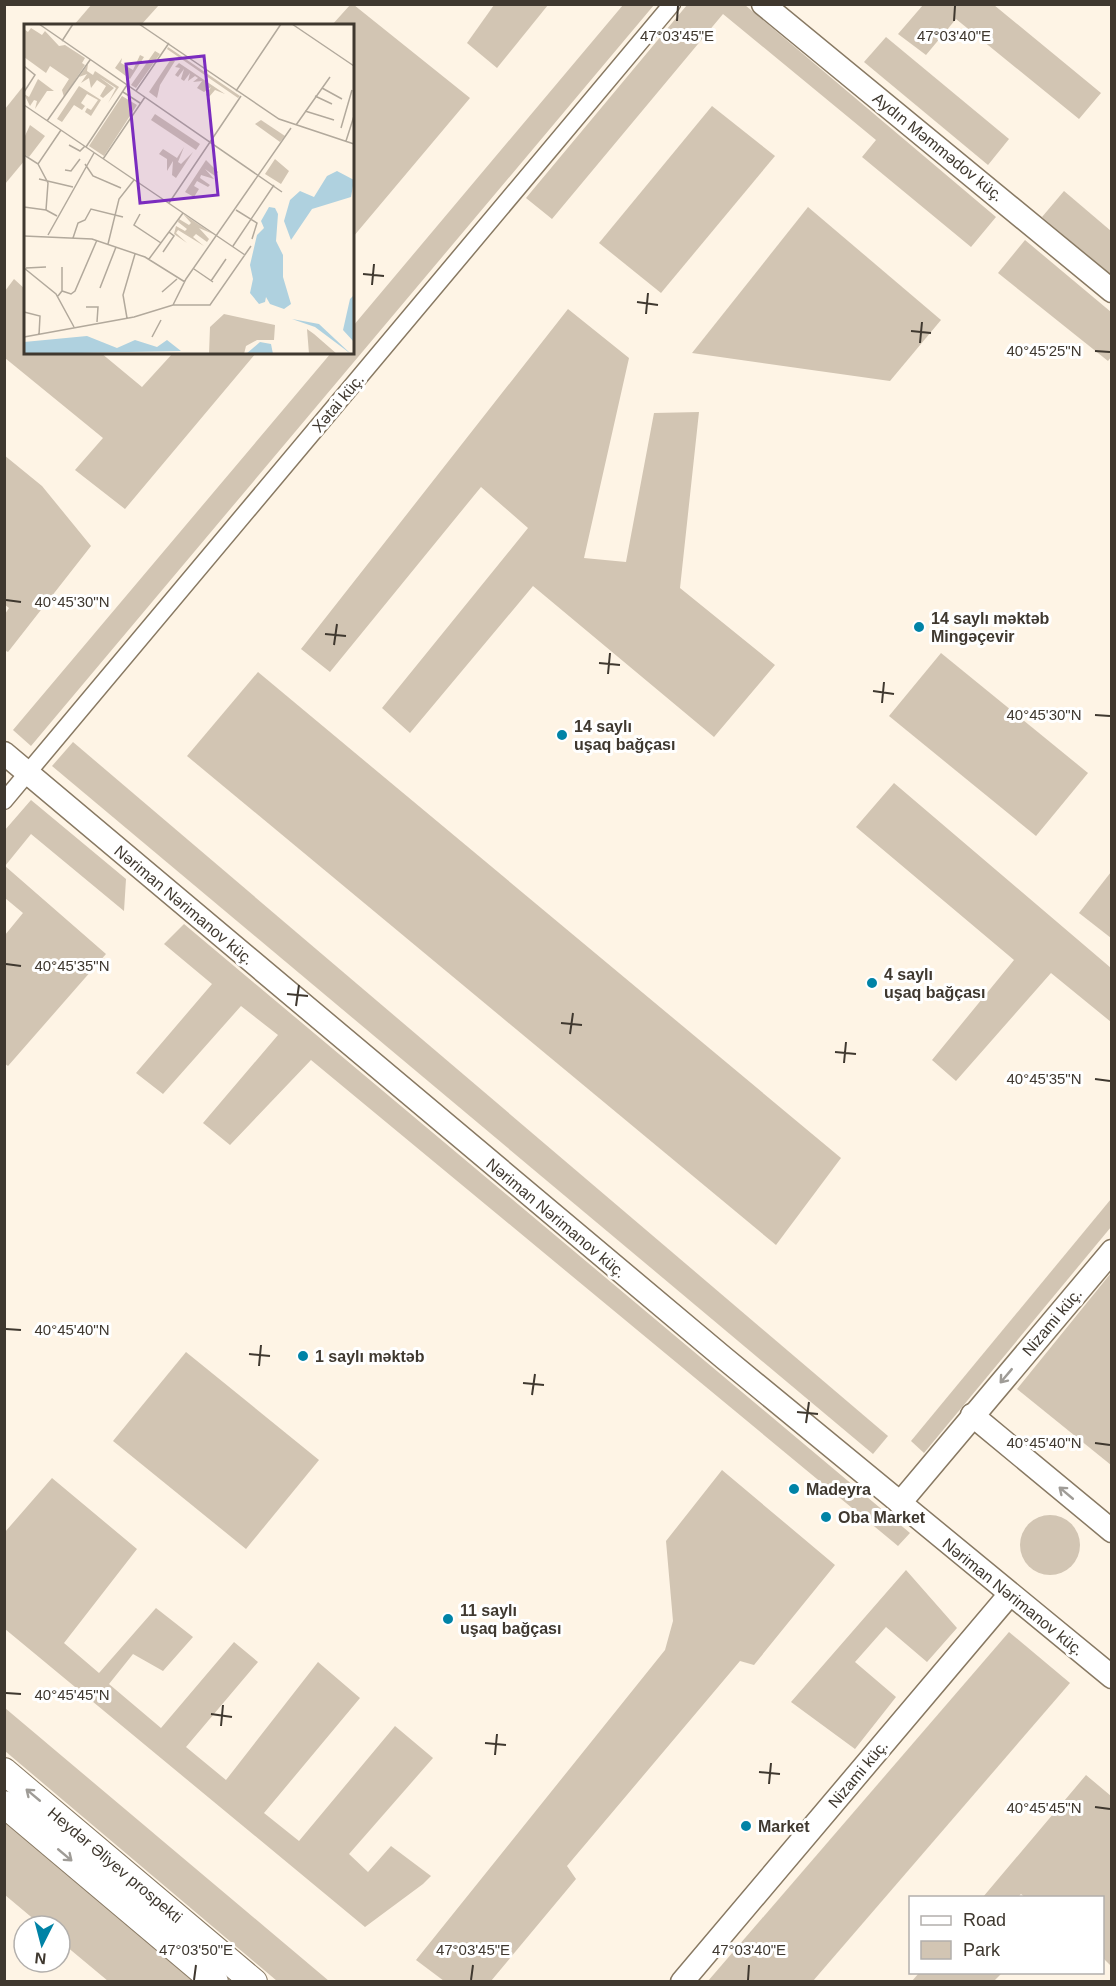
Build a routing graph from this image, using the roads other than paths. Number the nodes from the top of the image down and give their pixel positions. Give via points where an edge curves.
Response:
1 (672, 4) edge
2 (763, 4) edge
3 (1112, 291) edge
4 (4, 753) edge
5 (28, 773) junction
6 (4, 801) edge
7 (1112, 1251) edge
8 (972, 1416) junction
9 (900, 1503) junction
10 (1112, 1531) edge
11 (1010, 1594) junction
12 (1112, 1677) edge
13 (4, 1771) edge
14 (4, 1804) edge
15 (215, 1982) edge
16 (254, 1982) edge
17 (682, 1982) edge

1 - 5 street, Xətai küç.
2 - 3 street, Aydın Məmmədov küç.
4 - 5 street, Nəriman Nərimanov küç.
5 - 6 street, Xətai küç.
5 - 9 street, Nəriman Nərimanov küç.
7 -> 8 street, Nizami küç.
8 - 9 street, Nizami küç.
10 -> 8 street
9 - 11 street, Nəriman Nərimanov küç.
11 - 12 street, Nəriman Nərimanov küç.
11 - 17 street, Nizami küç.
16 -> 13 main road, Heydər Əliyev prospekti
14 -> 15 main road, Heydər Əliyev prospekti

